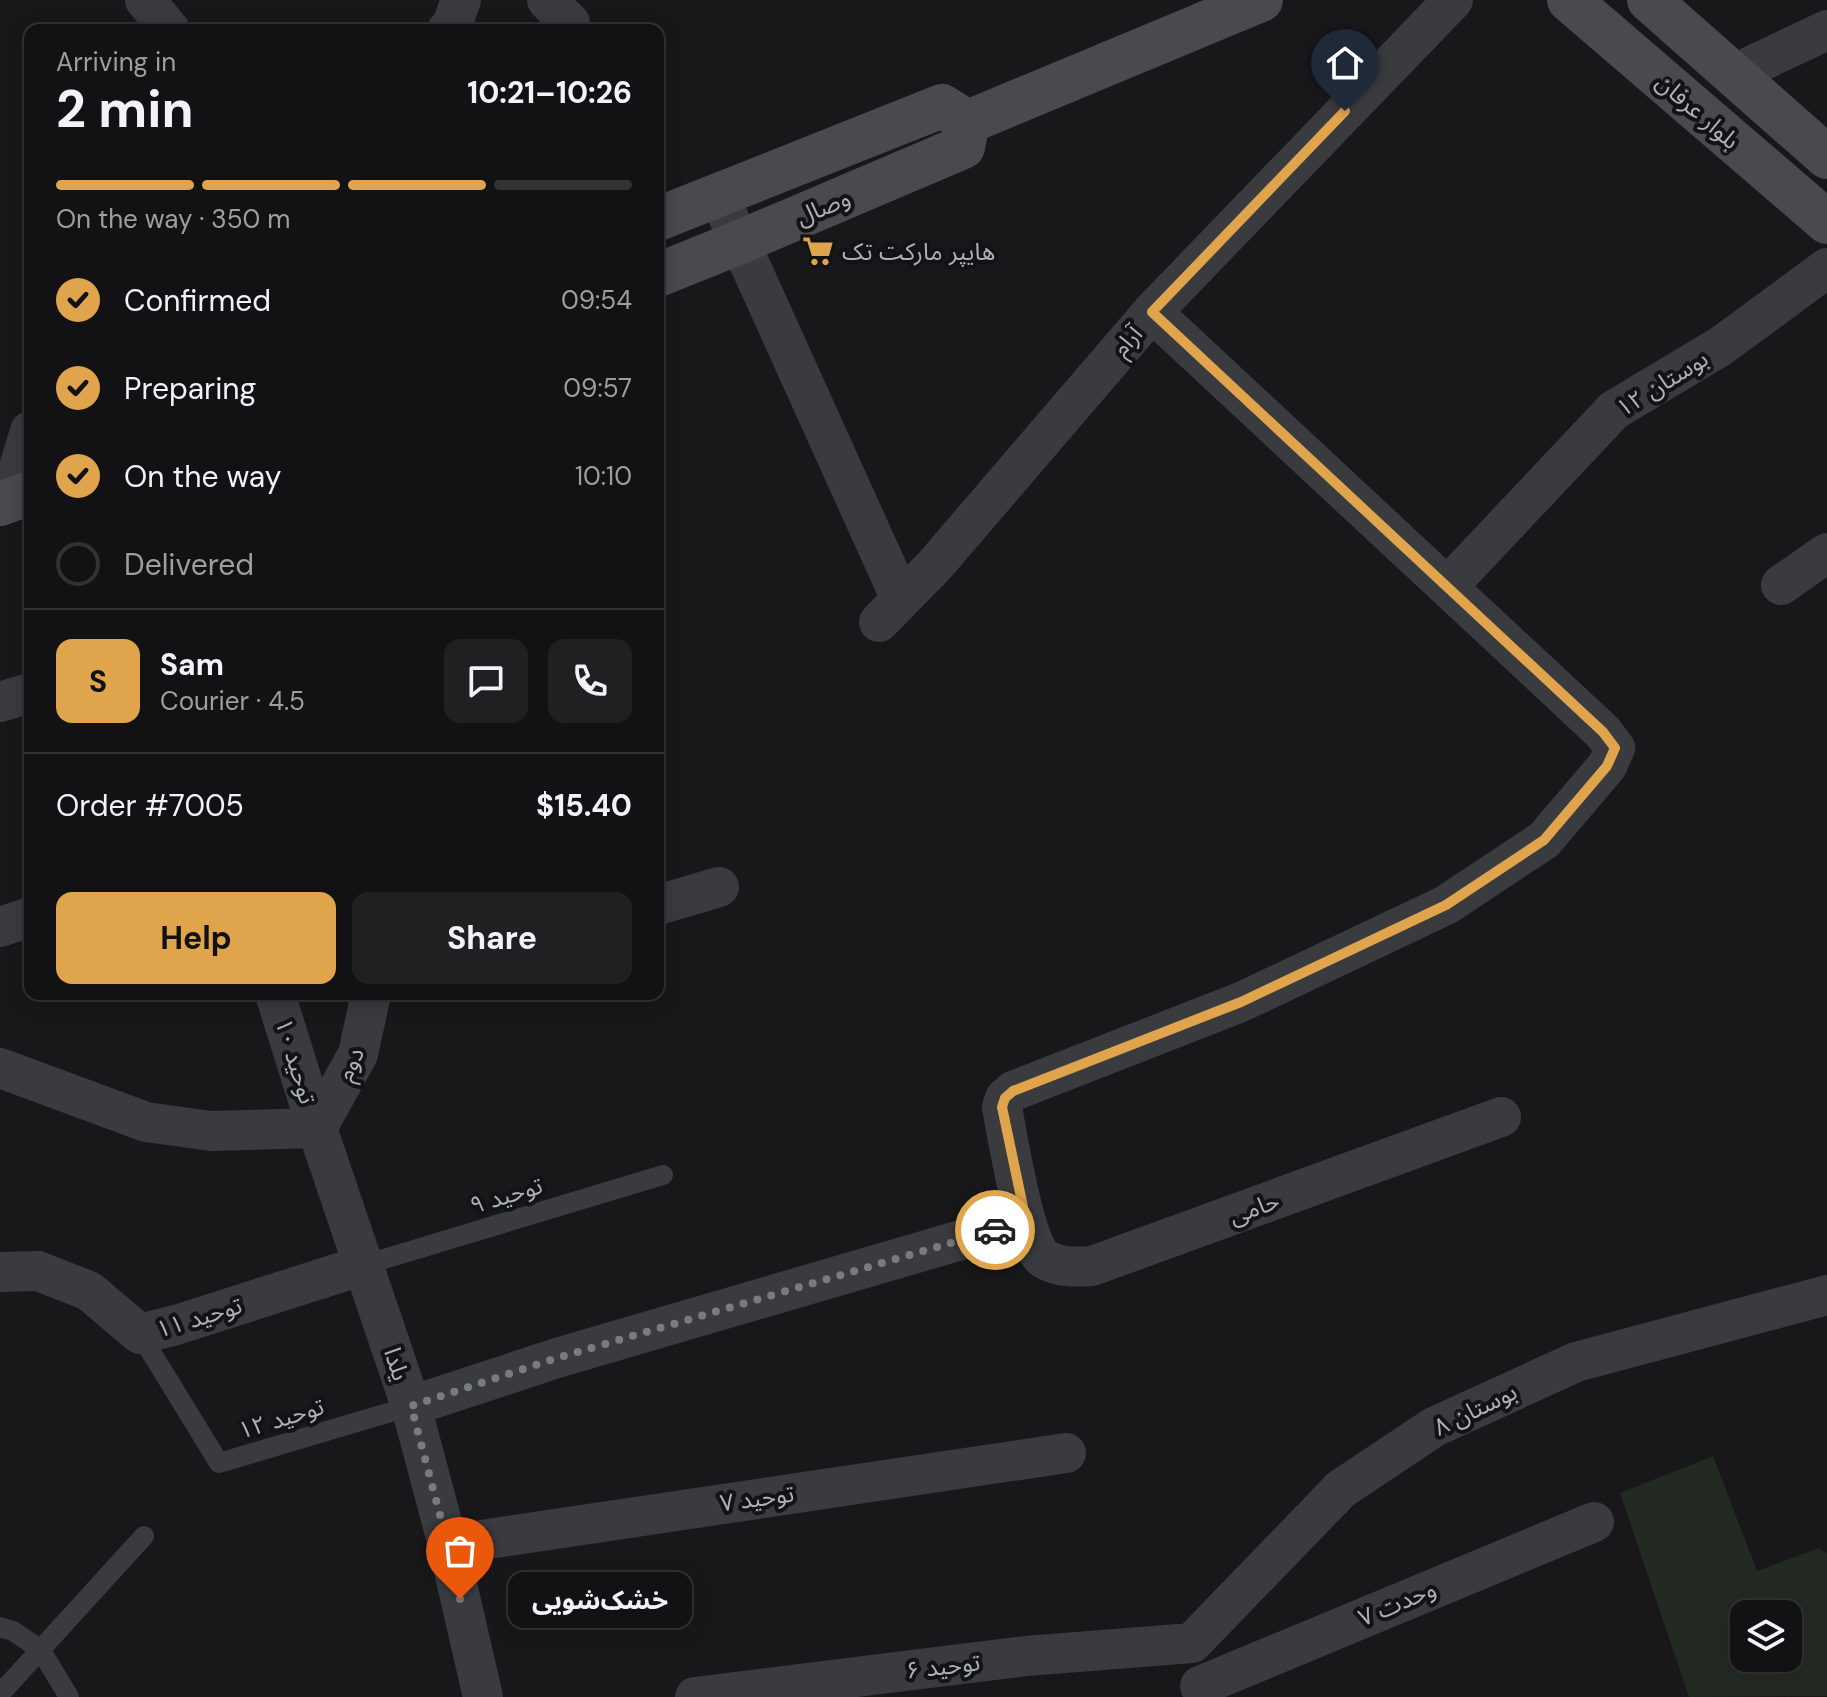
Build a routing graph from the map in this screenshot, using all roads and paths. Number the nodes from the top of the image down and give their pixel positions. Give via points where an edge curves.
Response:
1 (145, 0) edge
2 (461, 0) edge
3 (1261, 0) edge
4 (1453, 0) edge
5 (1569, 0) edge
6 (1649, 0) edge
7 (165, 24) edge
8 (452, 24) edge
9 (1827, 30) edge
10 (1732, 75) junction
11 (968, 122) junction
12 (1827, 157) edge
13 (718, 194) junction
14 (664, 216) edge
15 (1827, 222) edge
16 (740, 242) junction
17 (1827, 268) edge
18 (664, 273) edge
19 (1152, 312) junction
20 (24, 455) edge
21 (13, 499) edge
22 (1827, 553) edge
23 (1781, 585) dead end
24 (1448, 586) junction
25 (24, 695) edge
26 (0, 702) edge
27 (719, 887) dead end
28 (664, 903) edge
29 (24, 919) edge
30 (0, 927) edge
31 (277, 1000) edge
32 (370, 1000) edge
33 (0, 1068) edge
34 (1501, 1117) dead end
35 (317, 1128) junction
36 (663, 1175) dead end
37 (1026, 1221) junction
38 (364, 1265) junction
39 (0, 1272) edge
40 (1827, 1295) edge
41 (140, 1334) junction
42 (411, 1406) junction
43 (1066, 1453) dead end
44 (1594, 1522) dead end
45 (144, 1536) dead end
46 (448, 1545) junction
47 (0, 1627) edge
48 (1192, 1643) junction
49 (40, 1649) junction
50 (1201, 1692) edge
51 (0, 1694) edge
52 (69, 1697) edge
53 (483, 1697) edge
54 (695, 1697) edge

1 - 7 street
2 - 8 street
3 - 11 main road
4 - 19 street, آرام
5 - 15 main road, بلوار عرفان
6 - 10 main road, بلوار عرفان
9 - 10 street
10 - 12 main road, بلوار عرفان
11 - 13 main road, وصال via 942,106
11 - 16 main road, وصال via 963,147
13 - 14 main road, وصال
13 - 16 street
16 - 18 main road, وصال
16 - 19 street, آرام via 890,610 935,565
17 - 24 street, بوستان ۱۲ via 1721,346 1614,410
19 - 24 street
20 - 21 street
22 - 23 street
24 - 37 street via 1603,732 1615,748 1607,766 1544,840 1446,905 1241,1002 1013,1091 1002,1107
25 - 26 street
27 - 28 street
29 - 30 street
31 - 35 street, توحید ۱۰
32 - 35 street, دوم via 358,1054
33 - 35 street via 146,1122 211,1131
34 - 37 street, حامی via 1092,1266 1061,1265 1041,1257
35 - 38 street, یلدا
36 - 38 lane, توحید ۹
37 - 42 street
38 - 41 street, توحید ۱۱
38 - 42 street, یلدا
39 - 41 street, توحید ۱۱ via 38,1271 89,1291
40 - 48 street, بوستان ۸ via 1576,1362 1434,1427 1341,1489
41 - 42 lane, توحید ۱۲ via 219,1463
42 - 46 street, یلدا
43 - 46 street, توحید ۷
44 - 50 street, وحدت ۷
45 - 49 lane
46 - 53 street, یلدا
47 - 49 lane
48 - 50 street
48 - 54 street, توحید ۶ via 1026,1656
49 - 51 lane
49 - 52 lane

